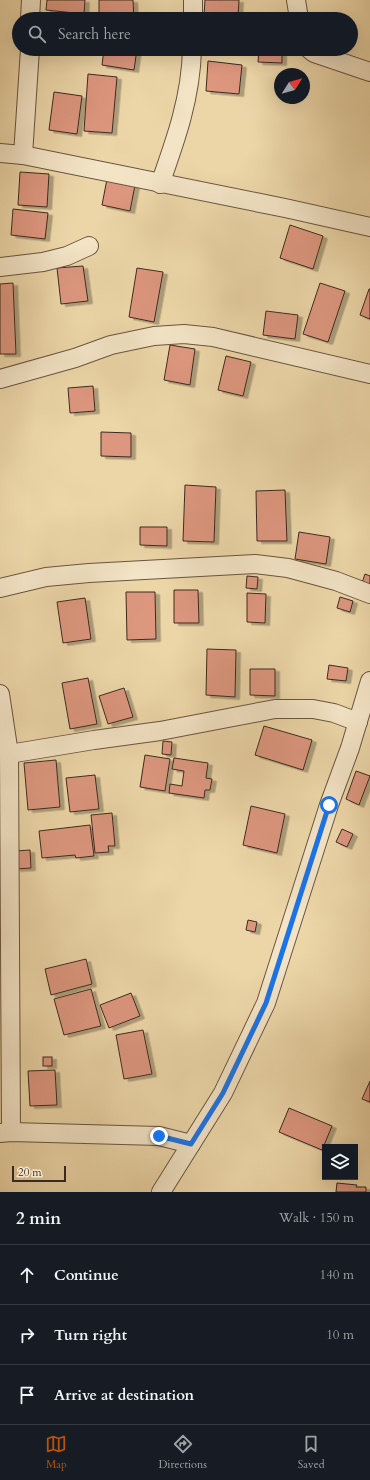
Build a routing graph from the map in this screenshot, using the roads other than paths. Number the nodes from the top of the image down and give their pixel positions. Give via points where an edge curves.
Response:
1 (31, 0) edge
2 (193, 0) edge
3 (296, 0) edge
4 (30, 12) edge
5 (193, 12) edge
6 (298, 12) edge
7 (30, 56) edge
8 (191, 56) edge
9 (320, 56) edge
10 (370, 72) edge
11 (0, 153) edge
12 (24, 155) junction
13 (160, 184) junction
14 (370, 227) edge
15 (89, 246) dead end
16 (0, 267) edge
17 (370, 374) edge
18 (0, 379) edge
19 (0, 588) edge
20 (370, 594) edge
21 (370, 681) edge
22 (0, 694) edge
23 (358, 722) junction
24 (9, 754) junction
25 (6, 1133) edge
26 (191, 1144) junction
27 (161, 1192) edge

1 - 4 street
2 - 5 street
3 - 6 street
7 - 12 street
8 - 13 street via 180,126
9 - 10 street
11 - 12 street
12 - 13 street
13 - 14 street
15 - 16 street via 67,256 43,262
17 - 18 street via 213,337 184,334 154,336 111,345
19 - 20 street via 54,576 255,564 288,568 336,581
21 - 23 street
22 - 24 street
23 - 24 street via 334,712 275,709 160,731
23 - 26 street via 266,1003 223,1093
24 - 25 street
25 - 26 street via 159,1136
26 - 27 street

